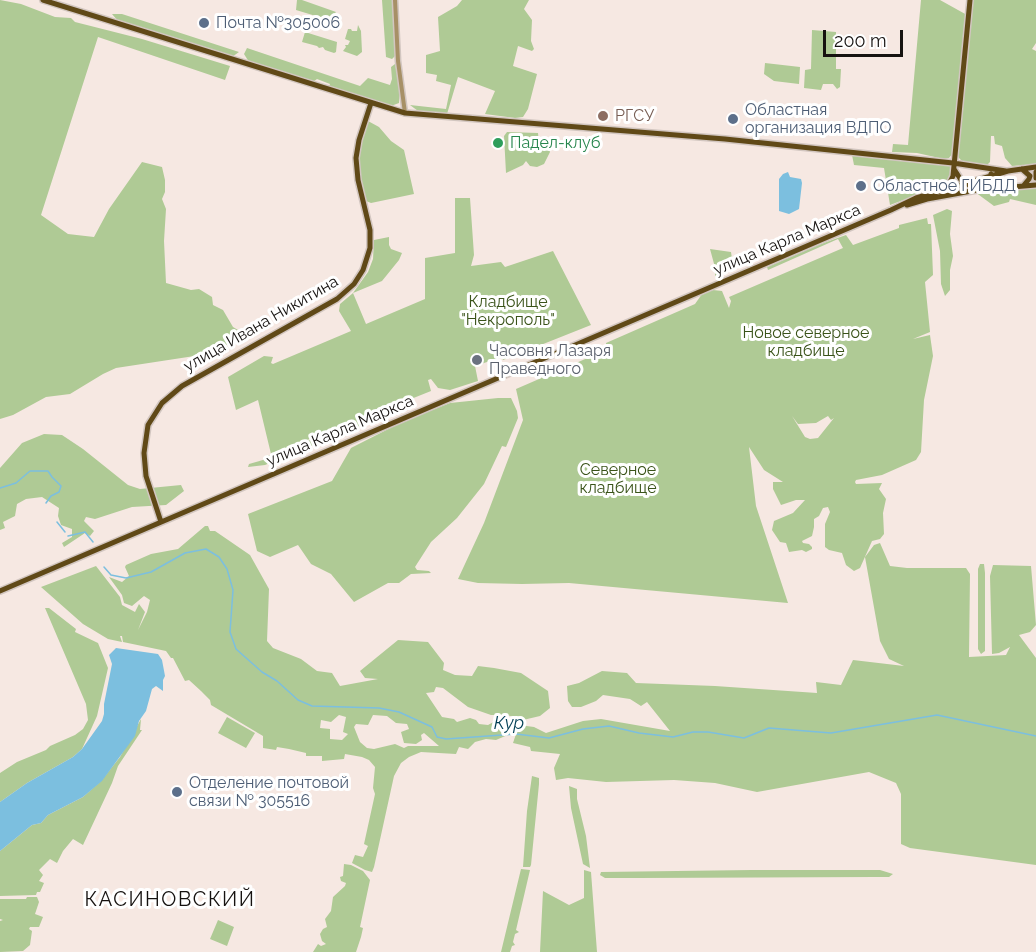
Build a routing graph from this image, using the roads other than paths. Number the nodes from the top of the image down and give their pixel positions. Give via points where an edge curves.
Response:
1 (43, 0) edge
2 (395, 0) edge
3 (970, 0) edge
4 (371, 104) junction
5 (401, 112) junction
6 (953, 163) junction
7 (1036, 167) edge
8 (982, 168) junction
9 (1022, 170) junction
10 (1008, 171) junction
11 (1036, 172) edge
12 (992, 176) junction
13 (1036, 178) edge
14 (965, 183) junction
15 (1024, 185) junction
16 (1036, 185) edge
17 (1008, 186) junction
18 (946, 188) junction
19 (977, 189) junction
20 (891, 210) junction
21 (161, 522) junction
22 (0, 591) edge

1 - 4 main road
2 - 5 street
3 - 6 main road
4 - 5 main road
4 - 21 main road, улица Ивана Никитина via 356,158 370,239 363,270 337,299 182,386 162,403 148,425 144,453 146,476
5 - 6 main road via 716,138
6 - 8 main road
6 - 14 main road via 956,174
6 - 18 main road via 952,181
7 - 9 main road
8 - 10 main road
8 - 12 main road
9 - 10 main road
9 - 15 main road via 1030,176
10 - 12 main road, улица Карла Маркса
11 - 13 main road
12 - 14 main road, улица Карла Маркса
12 - 17 main road
14 - 18 main road, улица Карла Маркса
14 - 19 main road
15 - 16 main road
15 - 17 main road
17 - 19 main road
18 - 20 main road, улица Карла Маркса
19 - 20 main road
20 - 21 main road, улица Карла Маркса
21 - 22 main road, улица Карла Маркса

